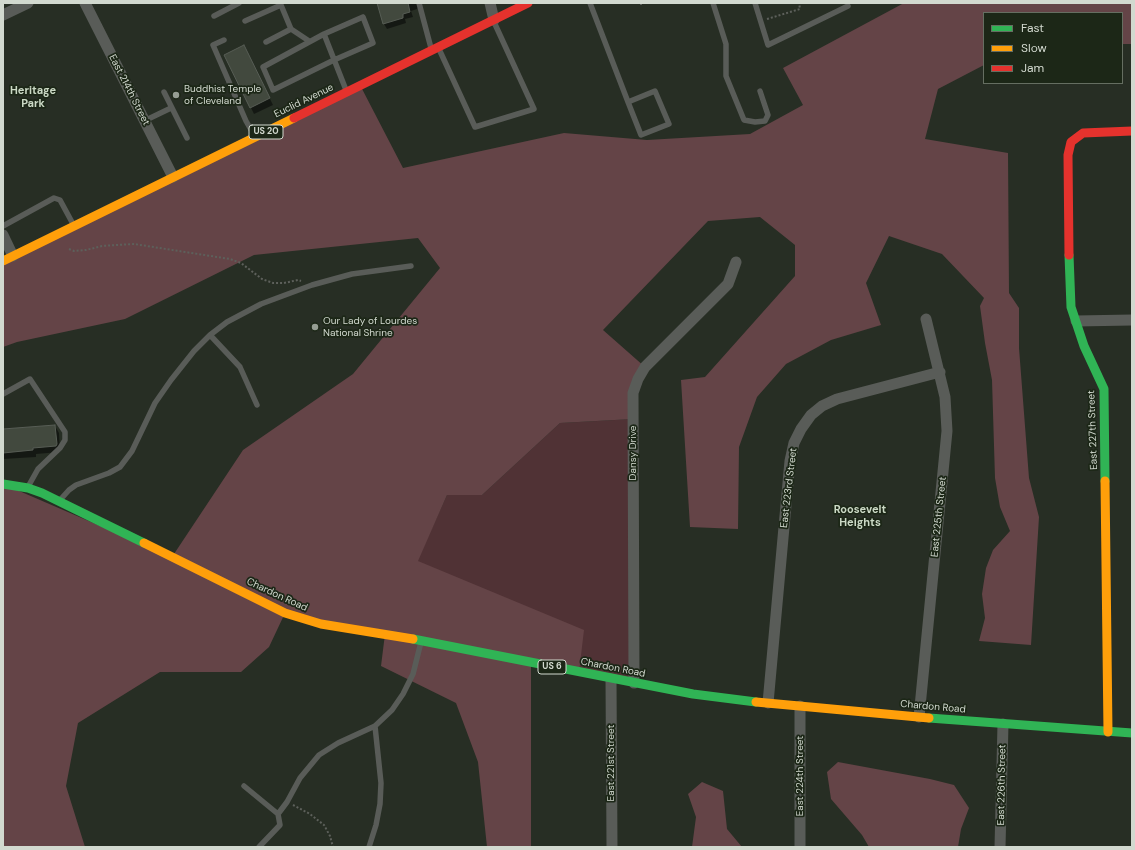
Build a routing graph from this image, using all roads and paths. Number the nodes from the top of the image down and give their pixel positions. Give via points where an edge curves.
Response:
1 (28, 3) edge
2 (85, 3) edge
3 (239, 3) edge
4 (419, 3) edge
5 (490, 3) edge
6 (528, 3) edge
7 (590, 3) edge
8 (713, 3) edge
9 (755, 3) edge
10 (799, 3) edge
11 (280, 4) edge
12 (849, 4) edge
13 (3, 15) edge
14 (214, 16) dead end
15 (494, 20) junction
16 (246, 21) dead end
17 (761, 21) junction
18 (290, 29) junction
19 (324, 34) junction
20 (224, 40) dead end
21 (309, 41) junction
22 (266, 42) dead end
23 (434, 49) junction
24 (334, 60) junction
25 (760, 91) dead end
26 (164, 92) dead end
27 (346, 92) junction
28 (628, 102) junction
29 (172, 108) junction
30 (144, 121) junction
31 (1132, 131) edge
32 (255, 137) junction
33 (187, 138) dead end
34 (173, 177) junction
35 (3, 226) edge
36 (74, 226) junction
37 (3, 235) edge
38 (70, 249) dead end
39 (14, 256) junction
40 (3, 261) edge
41 (736, 262) dead end
42 (411, 266) dead end
43 (305, 285) dead end
44 (926, 319) dead end
45 (1132, 320) edge
46 (1076, 321) junction
47 (210, 336) junction
48 (940, 372) junction
49 (3, 394) edge
50 (257, 405) dead end
51 (3, 484) edge
52 (28, 488) junction
53 (58, 501) junction
54 (421, 640) junction
55 (611, 679) junction
56 (634, 684) junction
57 (768, 703) junction
58 (800, 706) junction
59 (919, 717) junction
60 (1003, 724) junction
61 (375, 726) junction
62 (1108, 732) junction
63 (1132, 733) edge
64 (244, 786) dead end
65 (293, 805) dead end
66 (278, 814) junction
67 (259, 847) edge
68 (332, 847) edge
69 (369, 847) edge
70 (612, 847) edge
71 (800, 847) edge
72 (1000, 847) edge

1 - 13 street
2 - 30 street, East 214th Street
3 - 14 lane
4 - 23 lane
5 - 15 street
6 - 15 main road, Euclid Avenue / US 20
7 - 28 lane
8 - 25 lane via 726,44 726,76 744,120 765,121 768,116
9 - 17 lane
10 - 17 path via 800,9
11 - 16 lane
11 - 18 lane
12 - 17 lane via 768,45
15 - 23 main road, Euclid Avenue / US 20
15 - 23 lane via 534,109 475,127
18 - 21 lane
18 - 22 lane
19 - 21 lane
19 - 24 lane
19 - 24 lane via 363,17 373,43
20 - 32 lane via 213,45
21 - 24 lane via 262,66 273,90
23 - 27 main road, Euclid Avenue / US 20
24 - 27 lane
26 - 29 lane
27 - 32 main road, Euclid Avenue / US 20
28 - 28 lane via 641,135 668,124 656,91
29 - 30 lane
29 - 33 lane
30 - 34 street, East 214th Street
31 - 46 main road, East 227th Street via 1083,133 1071,142 1068,155 1070,292 1071,307
32 - 34 main road, Euclid Avenue / US 20
34 - 36 main road, Euclid Avenue / US 20
35 - 36 lane via 54,198 60,200
36 - 39 main road, Euclid Avenue / US 20
37 - 39 street
38 - 43 path via 74,251 102,246 141,245 230,259 242,264 262,279 284,283 298,280 303,281
39 - 40 main road, Euclid Avenue / US 20
41 - 56 street, Dansy Drive via 728,284 645,367 633,393
42 - 47 lane via 352,274 312,284 237,316
44 - 48 street, East 225th Street
45 - 46 street
46 - 62 main road, East 227th Street via 1084,346 1104,389
47 - 50 lane via 240,367
47 - 53 lane via 194,351 162,393 132,451 120,467 109,474 76,485
48 - 57 street, East 223rd Street via 837,399 811,415 801,429 794,443 790,461
48 - 59 street, East 225th Street via 945,397 947,431
49 - 52 lane via 30,379 65,432 65,440 60,448 38,469
51 - 52 main road, Chardon Road / US 6
52 - 53 main road, Chardon Road / US 6
53 - 54 main road, Chardon Road / US 6 via 285,613 321,624
54 - 55 main road, Chardon Road / US 6
54 - 61 lane via 413,674 403,694 392,710
55 - 56 main road, Chardon Road / US 6
55 - 70 street, East 221st Street
56 - 57 main road, Chardon Road / US 6
57 - 58 main road, Chardon Road / US 6
58 - 59 main road, Chardon Road / US 6
58 - 71 street, East 224th Street
59 - 60 main road, Chardon Road / US 6
60 - 62 main road, Chardon Road / US 6
60 - 72 street, East 226th Street
61 - 66 lane via 319,755 300,778
61 - 69 lane via 381,783 380,804
62 - 63 main road, Chardon Road / US 6
64 - 66 lane
65 - 68 path via 324,825
66 - 67 lane via 280,825

